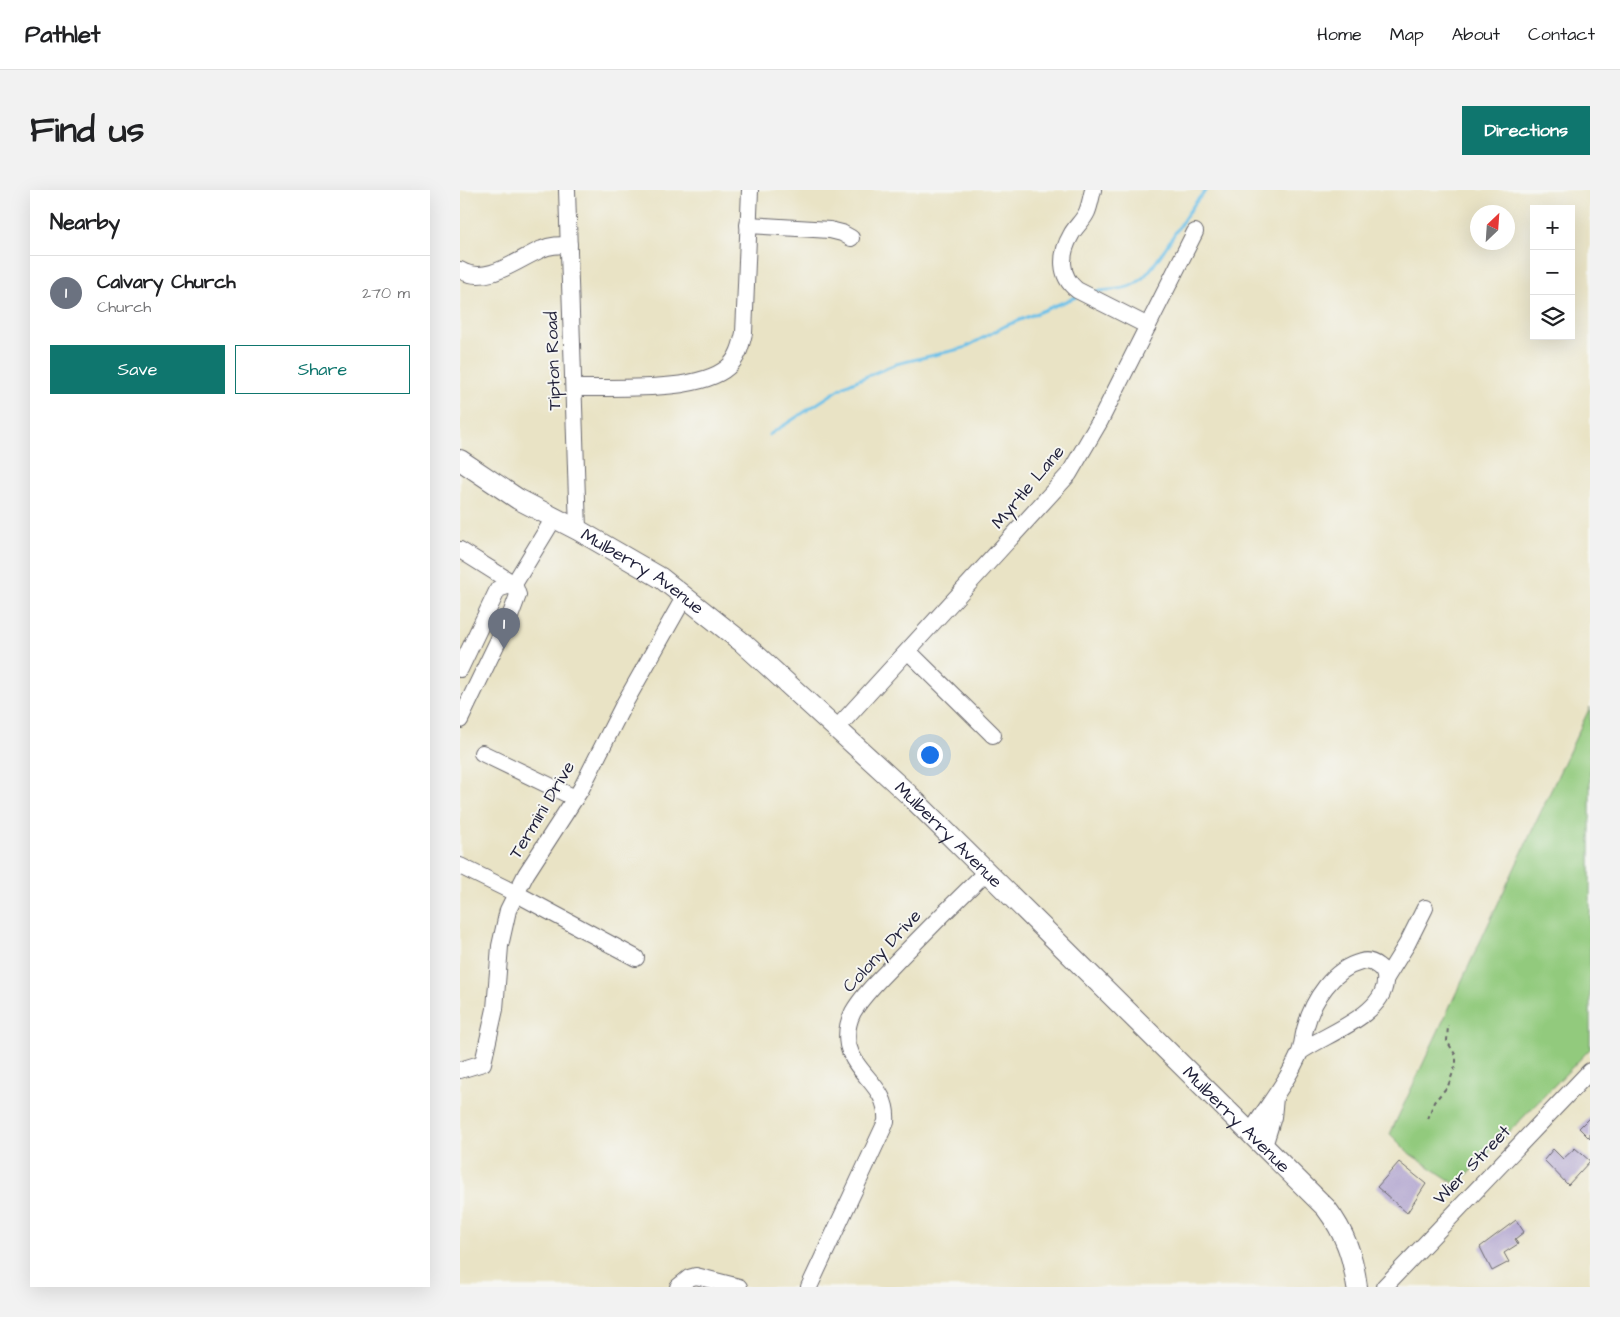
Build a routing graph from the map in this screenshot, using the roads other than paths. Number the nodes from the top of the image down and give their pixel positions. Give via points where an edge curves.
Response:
1 (567, 190) edge
2 (750, 190) edge
3 (1094, 190) edge
4 (748, 225) junction
5 (1195, 232) dead end
6 (851, 238) dead end
7 (569, 245) junction
8 (460, 270) edge
9 (1148, 326) junction
10 (575, 388) junction
11 (461, 463) edge
12 (554, 518) junction
13 (578, 530) junction
14 (460, 550) edge
15 (514, 584) junction
16 (685, 596) junction
17 (908, 651) junction
18 (460, 669) edge
19 (460, 720) edge
20 (837, 728) junction
21 (992, 735) dead end
22 (482, 753) dead end
23 (575, 798) junction
24 (460, 866) edge
25 (987, 871) junction
26 (517, 894) junction
27 (1425, 908) dead end
28 (636, 958) dead end
29 (1386, 978) junction
30 (1300, 1052) junction
31 (460, 1070) edge
32 (1590, 1071) edge
33 (1257, 1139) junction
34 (678, 1287) edge
35 (738, 1287) edge
36 (809, 1287) edge
37 (1357, 1287) edge
38 (1384, 1287) edge

1 - 7 street, Tipton Road
2 - 4 street
3 - 9 street via 1086,214 1070,236 1062,259 1065,275 1073,287
4 - 6 street via 830,230
4 - 10 street via 744,333 737,356 729,366 709,378 681,385
5 - 9 street, Myrtle Lane
7 - 8 street via 544,248 476,277
7 - 10 street, Tipton Road
9 - 17 street, Myrtle Lane via 1069,474
10 - 13 street, Tipton Road
11 - 12 main road, Mulberry Avenue
12 - 13 main road, Mulberry Avenue
12 - 15 street
13 - 16 main road, Mulberry Avenue via 661,578
14 - 15 street
15 - 18 street via 498,589
15 - 19 street via 518,595 511,614
16 - 20 main road, Mulberry Avenue via 744,643
16 - 23 street, Termini Drive
17 - 20 street, Myrtle Lane
17 - 21 street
20 - 25 main road, Mulberry Avenue
22 - 23 street
23 - 26 street, Termini Drive via 526,874
24 - 26 street
25 - 33 main road, Mulberry Avenue
25 - 36 street, Colony Drive via 877,982 851,1017 847,1034 851,1053 883,1096 886,1122
26 - 28 street
26 - 31 street, Termini Drive via 503,925 496,1002 483,1063
27 - 29 street
29 - 30 street via 1381,996 1368,1011
29 - 30 street via 1378,965 1365,961 1347,968 1331,981 1312,1009
30 - 33 street via 1275,1098 1273,1117
32 - 38 street, Wier Street
33 - 37 main road, Mulberry Avenue via 1334,1218 1351,1252
34 - 35 street via 696,1276

